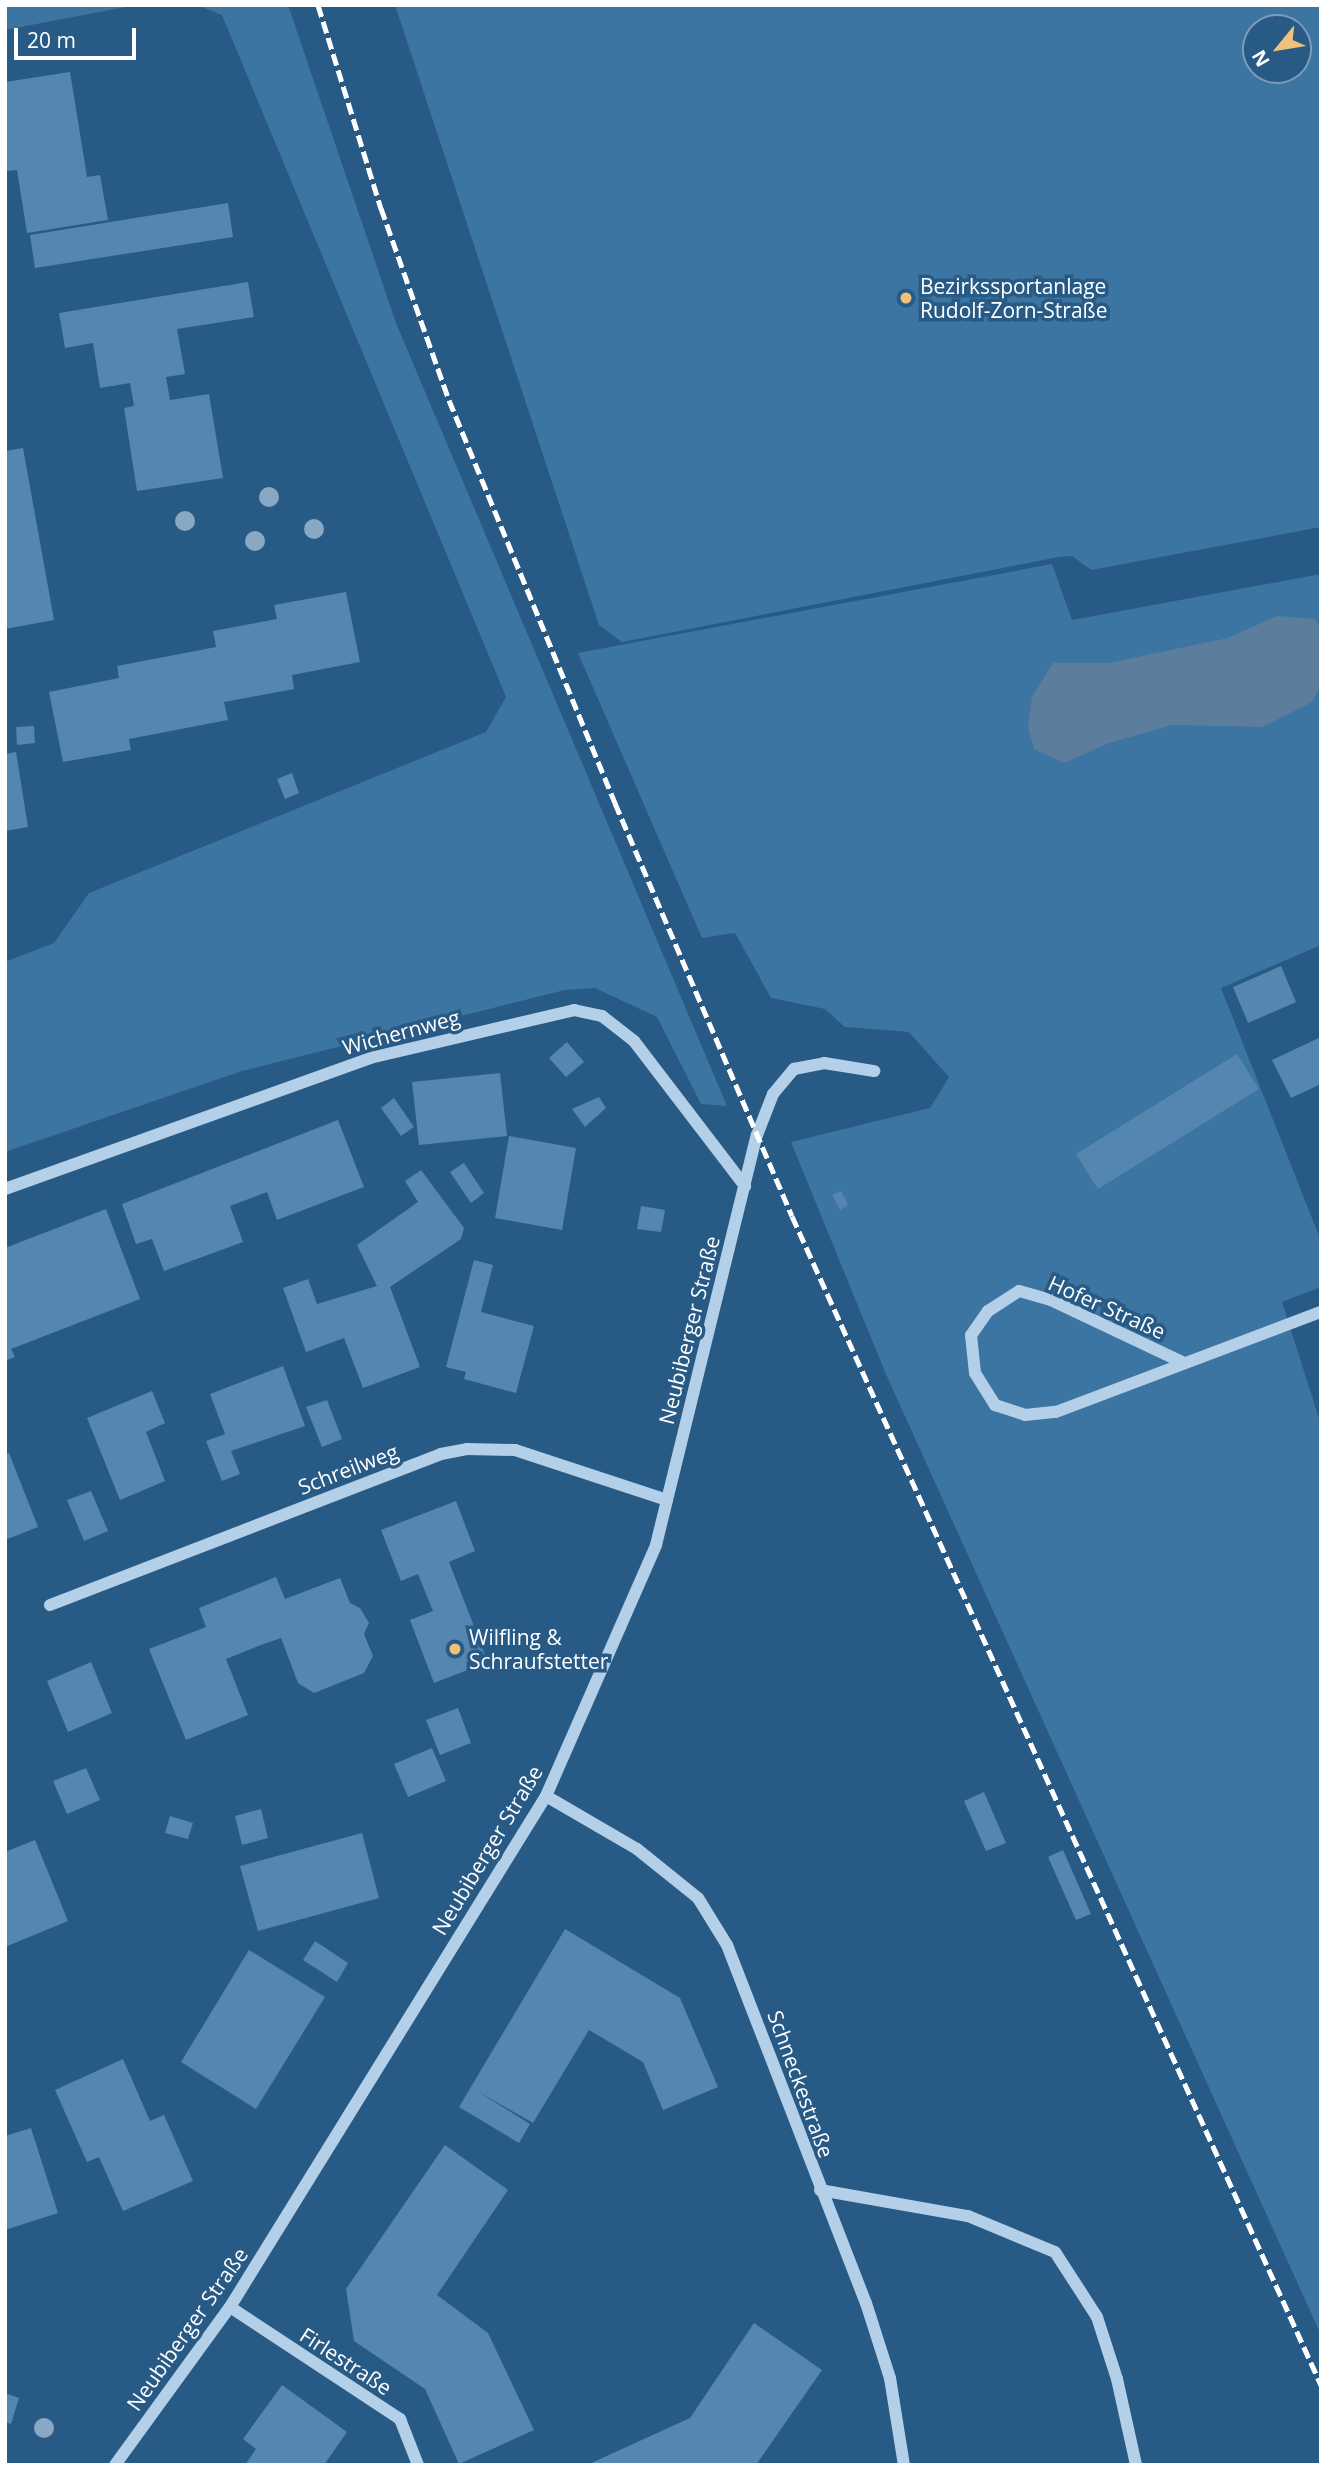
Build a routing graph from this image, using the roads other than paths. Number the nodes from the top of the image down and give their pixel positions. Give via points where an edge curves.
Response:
1 (874, 1071) dead end
2 (745, 1186) junction
3 (5, 1189) edge
4 (1321, 1312) edge
5 (1182, 1362) junction
6 (667, 1500) junction
7 (50, 1605) dead end
8 (546, 1796) junction
9 (820, 2190) junction
10 (230, 2307) junction
11 (115, 2465) edge
12 (418, 2465) edge
13 (904, 2465) edge
14 (1136, 2465) edge

1 - 2 street, Neubiberger Straße via 824,1063 794,1069 773,1094
2 - 3 street, Wichernweg via 634,1041 602,1016 574,1010 370,1058
2 - 6 street, Neubiberger Straße
4 - 5 street, Hofer Straße
5 - 5 street, Hofer Straße via 1051,1300 1020,1291 988,1311 971,1335 975,1373 995,1405 1025,1415 1056,1412
6 - 7 street, Schreilweg via 515,1450 467,1448 441,1454
6 - 8 street, Neubiberger Straße via 656,1545
8 - 9 street, Schneckestraße via 637,1849 698,1898 732,1957
8 - 10 street, Neubiberger Straße
9 - 13 street, Schneckestraße via 890,2378
9 - 14 street via 968,2216 1055,2252 1097,2316
10 - 11 street, Neubiberger Straße
10 - 12 street, Firlestraße via 400,2420

